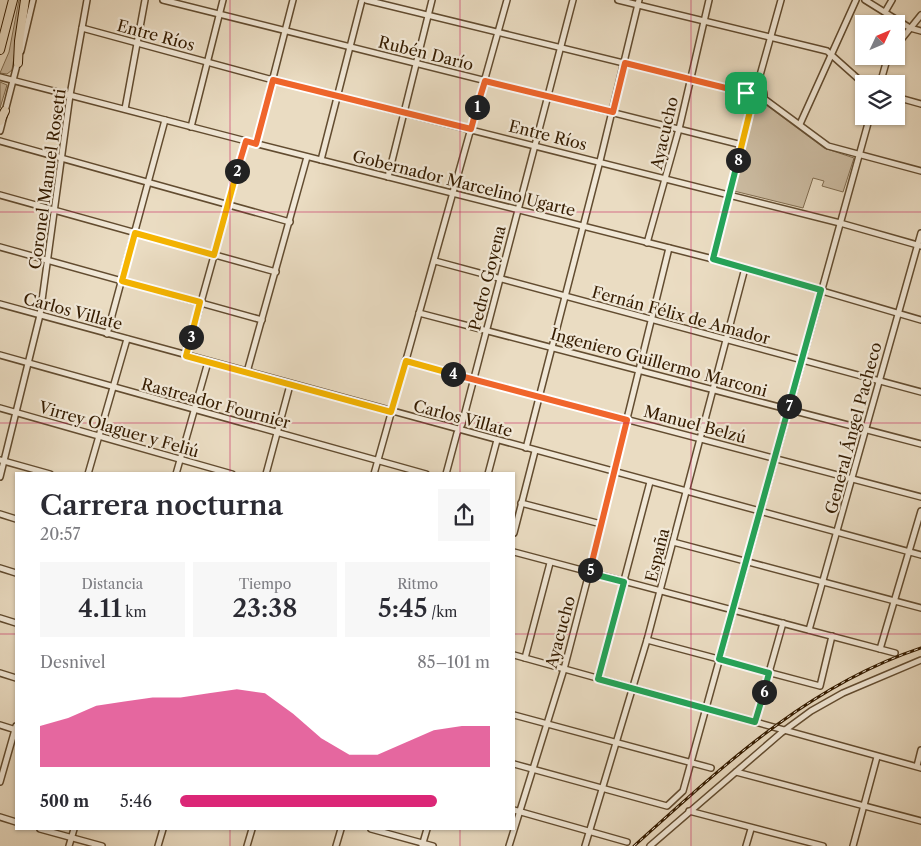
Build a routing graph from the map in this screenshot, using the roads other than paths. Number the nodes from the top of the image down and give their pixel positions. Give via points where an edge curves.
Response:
1 (13, 0) edge
2 (25, 0) edge
3 (33, 0) edge
4 (87, 0) edge
5 (145, 0) edge
6 (163, 0) edge
7 (223, 0) edge
8 (293, 0) edge
9 (362, 0) edge
10 (366, 0) edge
11 (432, 0) edge
12 (508, 0) edge
13 (573, 0) edge
14 (618, 0) edge
15 (709, 0) edge
16 (781, 0) edge
17 (856, 0) edge
18 (865, 0) edge
19 (892, 0) edge
20 (638, 3) edge
21 (885, 12) junction
22 (219, 13) junction
23 (921, 15) edge
24 (429, 16) junction
25 (704, 22) junction
26 (82, 28) junction
27 (910, 28) junction
28 (286, 31) junction
29 (921, 32) edge
30 (498, 33) junction
31 (905, 34) edge
32 (769, 37) junction
33 (137, 43) junction
34 (350, 47) junction
35 (560, 48) junction
36 (0, 50) edge
37 (831, 56) junction
38 (207, 61) junction
39 (18, 63) junction
40 (625, 63) junction
41 (416, 64) junction
42 (0, 76) edge
43 (855, 76) edge
44 (689, 77) junction
45 (13, 80) junction
46 (273, 80) junction
47 (485, 81) junction
48 (757, 86) junction
49 (746, 93) junction
50 (70, 95) junction
51 (337, 96) junction
52 (548, 96) junction
53 (763, 98) junction
54 (905, 100) edge
55 (752, 103) junction
56 (921, 104) edge
57 (125, 109) junction
58 (5, 111) junction
59 (404, 112) junction
60 (613, 112) junction
61 (165, 120) junction
62 (0, 122) edge
63 (800, 124) junction
64 (868, 125) edge
65 (191, 127) junction
66 (471, 129) junction
67 (679, 129) junction
68 (0, 131) edge
69 (0, 141) edge
70 (246, 141) junction
71 (256, 144) junction
72 (535, 145) junction
73 (742, 145) junction
74 (860, 153) junction
75 (307, 157) junction
76 (61, 158) junction
77 (321, 160) junction
78 (600, 161) junction
79 (921, 171) edge
80 (388, 177) junction
81 (666, 178) junction
82 (150, 183) junction
83 (452, 194) junction
84 (0, 195) edge
85 (729, 195) junction
86 (228, 205) junction
87 (55, 210) junction
88 (517, 210) junction
89 (290, 222) junction
90 (840, 223) junction
91 (583, 226) junction
92 (135, 233) junction
93 (921, 233) edge
94 (647, 242) junction
95 (919, 246) edge
96 (0, 247) edge
97 (669, 248) junction
98 (214, 255) junction
99 (713, 259) junction
100 (48, 260) junction
101 (435, 261) junction
102 (745, 268) junction
103 (276, 272) junction
104 (500, 279) junction
105 (122, 281) junction
106 (821, 290) junction
107 (565, 297) junction
108 (200, 302) junction
109 (0, 304) edge
110 (419, 313) junction
111 (897, 313) junction
112 (40, 315) junction
113 (262, 320) junction
114 (652, 320) junction
115 (921, 320) edge
116 (486, 330) junction
117 (107, 334) junction
118 (127, 339) junction
119 (726, 339) junction
120 (553, 348) junction
121 (0, 356) edge
122 (186, 356) junction
123 (802, 360) junction
124 (406, 361) junction
125 (208, 362) junction
126 (28, 364) junction
127 (639, 370) junction
128 (247, 372) junction
129 (474, 379) junction
130 (880, 380) junction
131 (290, 384) junction
132 (112, 388) junction
133 (712, 389) junction
134 (921, 392) edge
135 (539, 396) junction
136 (0, 408) edge
137 (788, 409) junction
138 (194, 410) junction
139 (16, 412) junction
140 (391, 412) junction
141 (627, 420) junction
142 (866, 429) junction
143 (458, 430) junction
144 (277, 433) junction
145 (99, 437) junction
146 (700, 437) junction
147 (497, 440) junction
148 (921, 444) edge
149 (526, 448) junction
150 (535, 451) junction
151 (775, 458) junction
152 (180, 459) junction
153 (2, 461) edge
154 (378, 461) junction
155 (43, 472) edge
156 (89, 472) edge
157 (177, 472) edge
158 (225, 472) edge
159 (267, 472) edge
160 (375, 472) edge
161 (419, 472) edge
162 (447, 472) edge
163 (489, 472) edge
164 (615, 472) junction
165 (0, 477) edge
166 (852, 479) junction
167 (650, 482) junction
168 (686, 490) junction
169 (921, 497) edge
170 (521, 503) junction
171 (921, 511) edge
172 (761, 512) junction
173 (0, 514) edge
174 (15, 519) edge
175 (601, 524) junction
176 (515, 529) edge
177 (837, 532) junction
178 (673, 542) junction
179 (515, 552) edge
180 (908, 552) junction
181 (921, 555) edge
182 (550, 563) junction
183 (746, 563) junction
184 (0, 568) edge
185 (15, 573) edge
186 (589, 573) junction
187 (624, 582) junction
188 (822, 583) junction
189 (660, 591) junction
190 (894, 601) junction
191 (921, 608) edge
192 (733, 610) junction
193 (0, 618) edge
194 (15, 623) edge
195 (783, 623) junction
196 (809, 630) junction
197 (832, 636) junction
198 (647, 640) junction
199 (880, 649) junction
200 (895, 653) dead end
201 (515, 655) edge
202 (525, 658) junction
203 (719, 659) junction
204 (921, 660) edge
205 (564, 669) junction
206 (0, 673) edge
207 (769, 673) junction
208 (15, 678) edge
209 (598, 679) junction
210 (633, 689) junction
211 (705, 708) junction
212 (515, 715) edge
213 (755, 722) junction
214 (547, 723) junction
215 (0, 725) edge
216 (15, 728) edge
217 (15, 731) edge
218 (783, 731) junction
219 (616, 743) junction
220 (921, 750) edge
221 (877, 757) junction
222 (691, 763) junction
223 (515, 764) edge
224 (919, 767) edge
225 (711, 768) dead end
226 (533, 769) junction
227 (736, 772) junction
228 (0, 782) edge
229 (602, 789) junction
230 (864, 806) junction
231 (515, 810) edge
232 (689, 811) junction
233 (520, 812) junction
234 (0, 817) edge
235 (921, 821) edge
236 (15, 822) edge
237 (515, 827) edge
238 (751, 829) junction
239 (44, 830) edge
240 (74, 830) edge
241 (163, 830) edge
242 (252, 830) edge
243 (341, 830) edge
244 (374, 830) edge
245 (427, 830) edge
246 (514, 830) edge
247 (590, 832) junction
248 (71, 837) junction
249 (627, 842) dead end
250 (422, 845) edge
251 (69, 846) edge
252 (102, 846) edge
253 (158, 846) edge
254 (247, 846) edge
255 (336, 846) edge
256 (433, 846) edge
257 (509, 846) edge
258 (586, 846) edge
259 (650, 846) edge
260 (746, 846) edge
261 (823, 846) edge
262 (853, 846) edge

1 - 36 highway
2 - 39 highway
3 - 39 street
4 - 26 street, Coronel Manuel Rosetti
5 - 33 street
6 - 22 street, Rubén Darío
7 - 22 street
8 - 28 street
9 - 34 street
10 - 24 street
11 - 24 street
12 - 30 street
13 - 35 street, Pedro Goyena
14 - 20 street
15 - 25 street, Ayacucho
16 - 32 street
17 - 37 street
18 - 21 street
19 - 21 street
20 - 25 street
20 - 40 street
21 - 27 street
22 - 28 street, Rubén Darío
22 - 38 street
23 - 27 street
24 - 30 street
24 - 41 street
25 - 32 street
25 - 44 street, Ayacucho
26 - 33 street, Entre Ríos
26 - 50 street, Coronel Manuel Rosetti
27 - 29 street
27 - 31 street
28 - 34 street, Rubén Darío
28 - 46 street
30 - 35 street
30 - 47 street
32 - 37 street via 826,51
32 - 48 street
33 - 38 street, Entre Ríos
33 - 57 street
34 - 41 street, Rubén Darío
34 - 51 street
35 - 40 street
35 - 52 street, Pedro Goyena
37 - 43 street
37 - 63 street
38 - 46 street, Entre Ríos
38 - 65 street
39 - 45 street
40 - 44 street
40 - 60 street
41 - 47 street, Rubén Darío
41 - 59 street
42 - 45 street, Gobernador Marcelino Ugarte
44 - 49 street
44 - 67 street, Ayacucho
45 - 50 street, Gobernador Marcelino Ugarte
45 - 58 street
46 - 51 street, Entre Ríos
46 - 71 street
47 - 52 street, Rubén Darío
47 - 66 street
48 - 49 street
48 - 53 street via 763,92
49 - 55 street
50 - 57 street, Gobernador Marcelino Ugarte
50 - 76 street, Coronel Manuel Rosetti
51 - 59 street, Entre Ríos
51 - 77 street
52 - 60 street, Rubén Darío
52 - 72 street, Pedro Goyena
53 - 55 street
53 - 63 street
54 - 56 street
55 - 73 street
57 - 61 street, Gobernador Marcelino Ugarte
58 - 62 highway
58 - 68 street
59 - 66 street, Entre Ríos
59 - 80 street
60 - 67 street, Rubén Darío
60 - 78 street
61 - 65 street, Gobernador Marcelino Ugarte
61 - 82 street
63 - 74 street via 828,146
64 - 74 street
65 - 70 street, Gobernador Marcelino Ugarte
66 - 72 street, Entre Ríos
66 - 83 street
67 - 73 street, Rubén Darío
67 - 81 street, Ayacucho
69 - 76 street
70 - 71 street, Gobernador Marcelino Ugarte
70 - 86 street
71 - 75 street, Gobernador Marcelino Ugarte
72 - 78 street, Entre Ríos
72 - 88 street, Pedro Goyena
73 - 85 street
74 - 79 street
74 - 90 street
75 - 77 street, Gobernador Marcelino Ugarte
75 - 89 street
76 - 82 street
76 - 87 street, Coronel Manuel Rosetti
77 - 80 street, Gobernador Marcelino Ugarte
78 - 81 street, Entre Ríos
78 - 91 street
80 - 83 street, Gobernador Marcelino Ugarte
81 - 85 street, Entre Ríos
81 - 94 street, Ayacucho
82 - 86 street
82 - 92 street
83 - 88 street, Gobernador Marcelino Ugarte
83 - 101 street
84 - 87 street
85 - 90 street, Entre Ríos
85 - 99 street
86 - 89 street
86 - 98 street
87 - 92 street
87 - 100 street, Coronel Manuel Rosetti
88 - 91 street, Gobernador Marcelino Ugarte
88 - 104 street, Pedro Goyena
89 - 103 street
90 - 95 street, Entre Ríos
90 - 106 street
91 - 94 street, Gobernador Marcelino Ugarte
91 - 107 street
92 - 98 street
92 - 105 street
93 - 95 street, General Ángel Pacheco
94 - 97 street, Gobernador Marcelino Ugarte
95 - 111 street, General Ángel Pacheco
96 - 100 street
97 - 99 street, Gobernador Marcelino Ugarte
97 - 114 street, Ayacucho
98 - 103 street
98 - 108 street
99 - 102 street, Gobernador Marcelino Ugarte
100 - 105 street
100 - 112 street, Coronel Manuel Rosetti
101 - 104 street, Fernán Félix de Amador
101 - 110 street
102 - 106 street, Gobernador Marcelino Ugarte
102 - 119 street, España
103 - 113 street
104 - 107 street, Fernán Félix de Amador
104 - 116 street, Pedro Goyena
105 - 108 street
105 - 117 street
106 - 111 street, Gobernador Marcelino Ugarte
106 - 123 street
107 - 114 street, Fernán Félix de Amador
107 - 120 street
108 - 113 street
108 - 122 street
109 - 112 street, Carlos Villate
110 - 116 street, Ingeniero Guillermo Marconi
110 - 124 street
111 - 115 street, Gobernador Marcelino Ugarte
111 - 130 street, General Ángel Pacheco
112 - 117 street, Carlos Villate
112 - 126 street, Coronel Manuel Rosetti
113 - 128 street
114 - 119 street, Fernán Félix de Amador
114 - 127 street, Ayacucho
116 - 120 street, Ingeniero Guillermo Marconi
116 - 129 street, Pedro Goyena
117 - 118 street, Carlos Villate
118 - 122 street, Carlos Villate
118 - 132 street
119 - 123 street, Fernán Félix de Amador
119 - 133 street, España
120 - 127 street, Ingeniero Guillermo Marconi
120 - 135 street
121 - 126 street, Rastreador Fournier
122 - 125 street, Carlos Villate
123 - 130 street, Fernán Félix de Amador
123 - 137 street
124 - 129 street, Manuel Belzú
124 - 140 street
125 - 128 street, Carlos Villate
125 - 138 street
126 - 132 street, Rastreador Fournier
126 - 139 street, Coronel Manuel Rosetti
127 - 133 street, Ingeniero Guillermo Marconi
127 - 141 street, Ayacucho
128 - 131 street, Carlos Villate
129 - 135 street, Manuel Belzú
129 - 143 street, Pedro Goyena
130 - 134 street, Fernán Félix de Amador
130 - 142 street, General Ángel Pacheco
131 - 140 street, Carlos Villate
131 - 144 street
132 - 138 street, Rastreador Fournier
132 - 145 street
133 - 137 street, Ingeniero Guillermo Marconi
133 - 146 street, España
135 - 141 street, Manuel Belzú
135 - 149 street
136 - 139 street, Virrey Olaguer y Feliú
137 - 142 street, Ingeniero Guillermo Marconi
137 - 151 street
138 - 144 street, Rastreador Fournier
138 - 152 street
139 - 145 street, Virrey Olaguer y Feliú
139 - 153 street, Coronel Manuel Rosetti
140 - 143 street, Carlos Villate
140 - 154 street
141 - 146 street, Manuel Belzú
141 - 164 street, Ayacucho
142 - 148 street, Ingeniero Guillermo Marconi
142 - 166 street, General Ángel Pacheco
143 - 147 street, Carlos Villate
143 - 162 street, Pedro Goyena
144 - 154 street, Rastreador Fournier
144 - 159 street
145 - 152 street, Virrey Olaguer y Feliú
145 - 156 street
146 - 151 street, Manuel Belzú
146 - 168 street, España
147 - 149 street, Carlos Villate
147 - 163 street
149 - 150 street, Carlos Villate
150 - 164 street, Carlos Villate
150 - 170 street
151 - 166 street, Manuel Belzú
151 - 172 street
152 - 157 street
152 - 158 street, Virrey Olaguer y Feliú
153 - 155 street
153 - 165 street, Coronel Manuel Rosetti
154 - 160 street
154 - 161 street, Rastreador Fournier
164 - 167 street, Carlos Villate
164 - 175 street, Ayacucho
166 - 169 street, Manuel Belzú
166 - 177 street, General Ángel Pacheco
167 - 168 street, Carlos Villate
167 - 187 street
168 - 172 street, Carlos Villate
168 - 178 street, España
170 - 175 street
170 - 176 street
171 - 180 street
172 - 177 street, Carlos Villate
172 - 183 street
173 - 174 street
175 - 186 street, Ayacucho
177 - 180 street, Carlos Villate
177 - 188 street, General Ángel Pacheco
178 - 183 street
178 - 189 street, España
179 - 182 street
180 - 181 street, Carlos Villate
180 - 190 street
182 - 186 street
182 - 202 street
183 - 188 street
183 - 192 street
184 - 185 street
186 - 187 street
186 - 205 street, Ayacucho
187 - 189 street
187 - 209 street
188 - 190 street
188 - 196 street, General Ángel Pacheco
189 - 192 street
189 - 198 street, España
190 - 191 street
190 - 199 street
192 - 195 street
192 - 203 street
193 - 194 street
195 - 196 street
195 - 207 street
196 - 197 street
197 - 199 street
197 - 207 street via 820,686
198 - 203 street
198 - 210 street, España
199 - 200 street
201 - 202 street
202 - 205 street
203 - 207 street
203 - 211 street
204 - 218 street via 843,692
205 - 209 street
205 - 214 street, Ayacucho
206 - 208 street
207 - 213 street
209 - 210 street
210 - 211 street
210 - 219 street, España
211 - 213 street
211 - 222 street
212 - 214 street
213 - 218 street
214 - 219 street
214 - 226 street, Ayacucho
215 - 216 street
217 - 228 street
218 - 221 street
218 - 227 street
219 - 222 street
219 - 229 street, España
220 - 224 street
221 - 224 street
221 - 230 street
222 - 225 street
222 - 229 street via 683,791 666,806
223 - 226 street
226 - 229 street
226 - 233 street, Ayacucho
227 - 230 street
227 - 232 street
229 - 247 street, España
230 - 235 street
230 - 262 street
231 - 233 street
232 - 238 street
232 - 259 street
233 - 237 street, Ayacucho
233 - 247 street
234 - 236 street
238 - 260 street
238 - 261 street
239 - 248 street
240 - 248 street
241 - 253 street
242 - 254 street
243 - 255 street
244 - 250 street
245 - 250 street
246 - 257 street, Ayacucho
247 - 249 street
247 - 258 street, España
248 - 251 street
248 - 252 street
250 - 256 street

